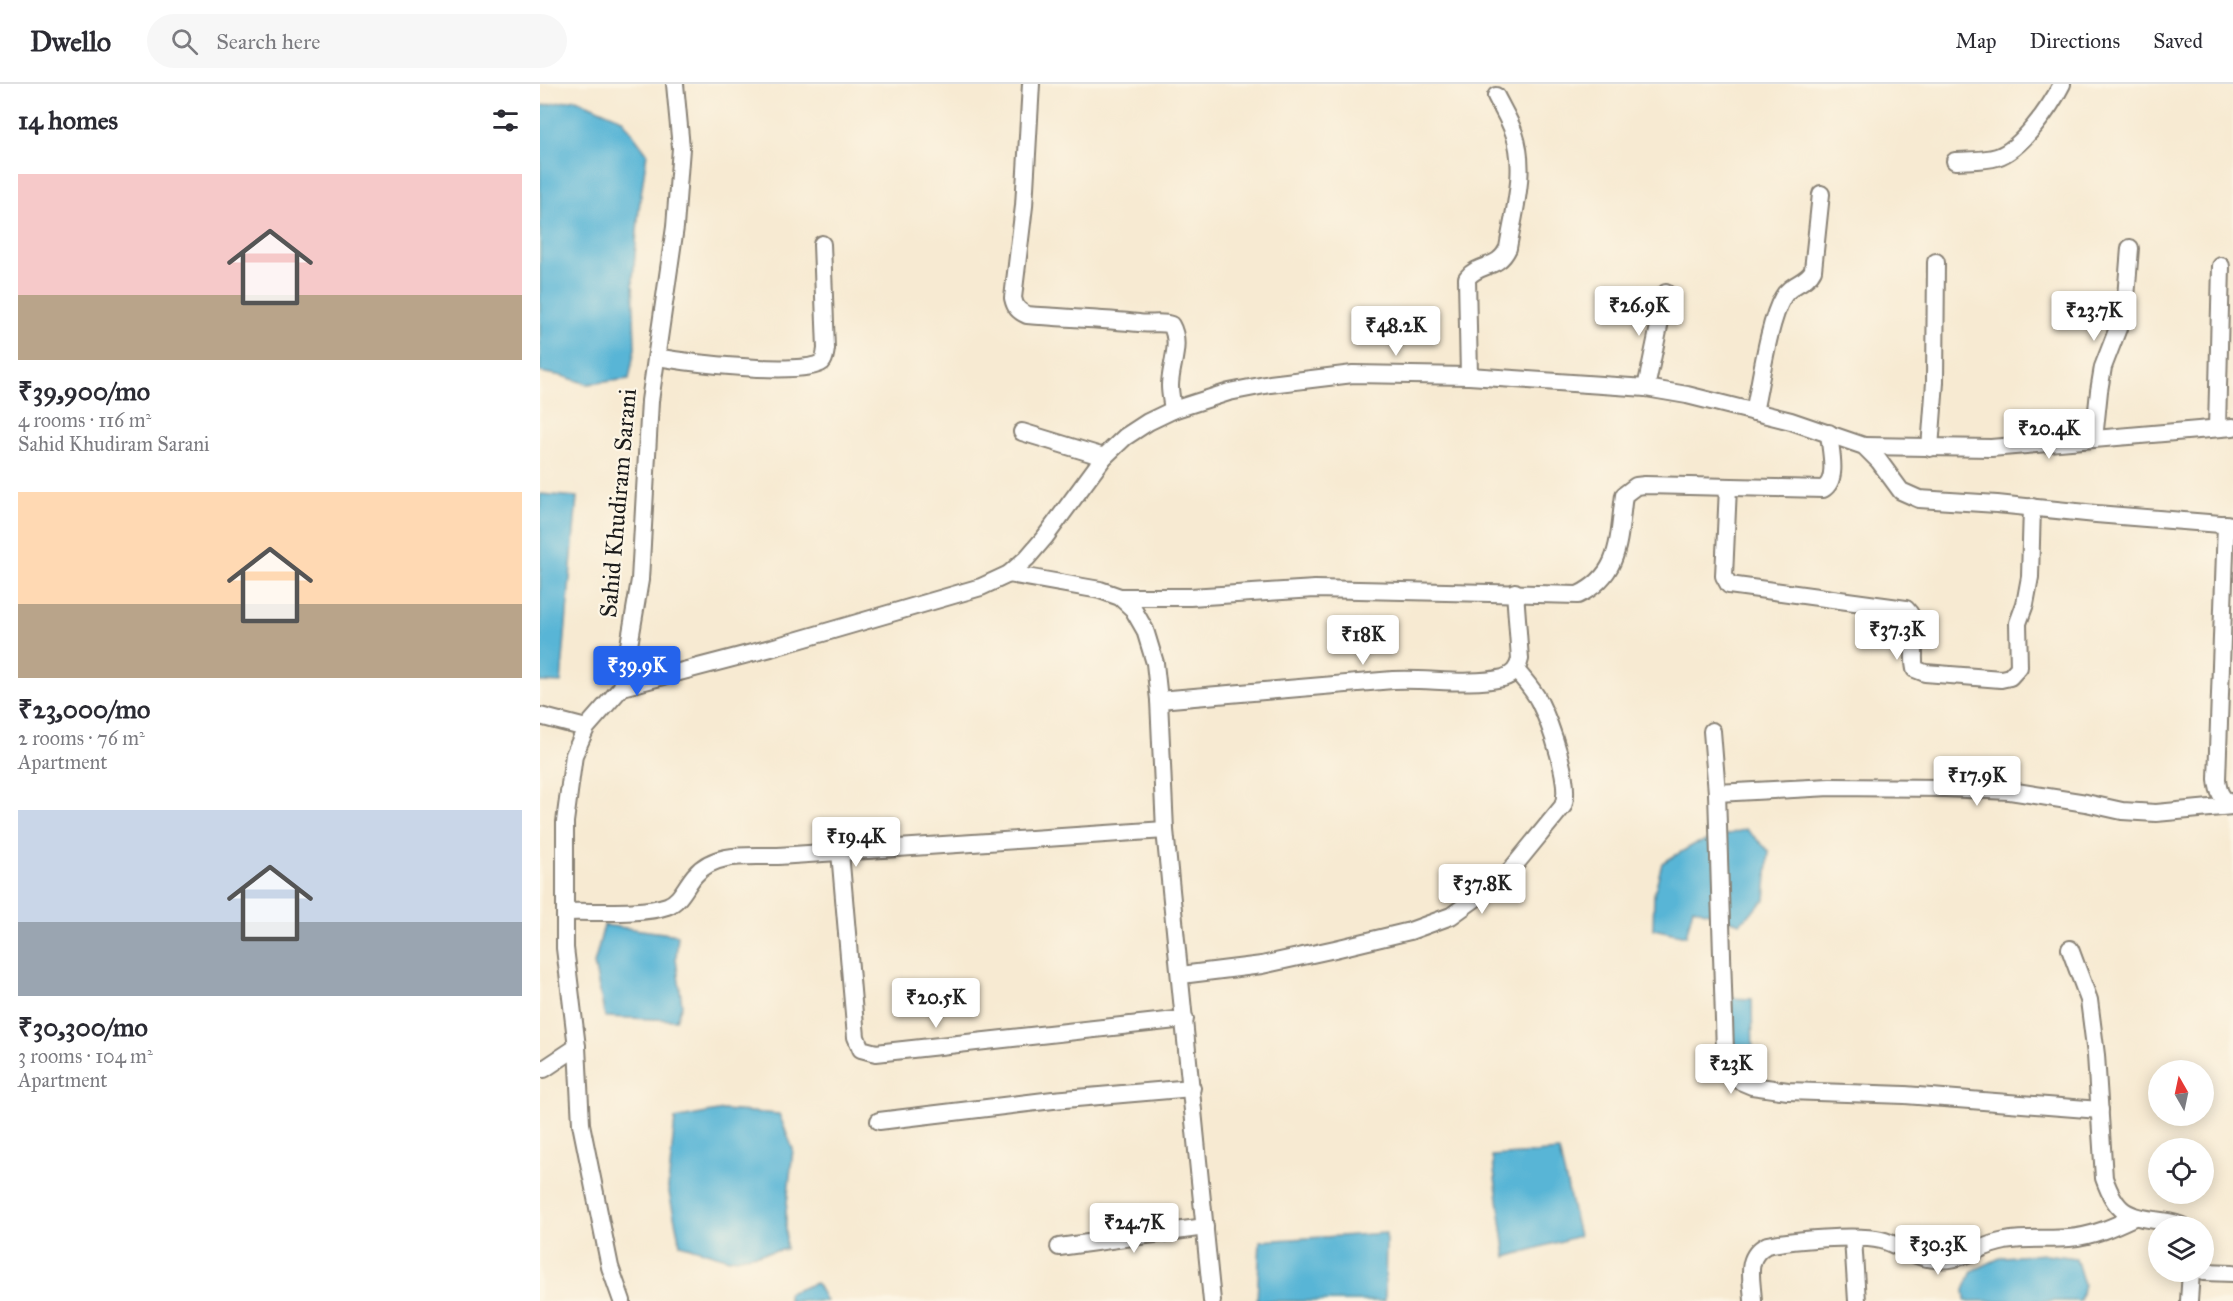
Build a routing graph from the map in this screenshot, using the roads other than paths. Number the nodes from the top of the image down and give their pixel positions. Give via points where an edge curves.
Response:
1 (675, 84) edge
2 (1031, 84) edge
3 (2062, 84) edge
4 (1496, 96) dead end
5 (1955, 161) dead end
6 (1821, 194) dead end
7 (822, 244) dead end
8 (2130, 248) dead end
9 (1936, 262) dead end
10 (2221, 266) dead end
11 (1666, 293) dead end
12 (657, 357) junction
13 (1469, 376) junction
14 (1646, 388) junction
15 (1173, 410) junction
16 (1754, 412) junction
17 (2225, 427) edge
18 (1022, 432) dead end
19 (1829, 433) junction
20 (2094, 439) junction
21 (1864, 446) junction
22 (1930, 448) junction
23 (1104, 457) junction
24 (1728, 487) junction
25 (2032, 507) junction
26 (2230, 524) edge
27 (1009, 574) junction
28 (1515, 592) junction
29 (1120, 597) junction
30 (2228, 642) edge
31 (1516, 670) junction
32 (622, 687) junction
33 (1159, 700) junction
34 (540, 716) edge
35 (586, 728) junction
36 (1712, 731) dead end
37 (1717, 793) junction
38 (2233, 806) edge
39 (1165, 830) junction
40 (840, 852) junction
41 (565, 912) junction
42 (2070, 949) dead end
43 (1181, 975) junction
44 (1185, 1019) junction
45 (577, 1047) junction
46 (540, 1069) edge
47 (1192, 1088) junction
48 (2100, 1110) junction
49 (879, 1121) dead end
50 (2134, 1217) junction
51 (2148, 1219) edge
52 (1205, 1227) junction
53 (1853, 1238) junction
54 (1059, 1247) dead end
55 (2214, 1272) edge
56 (2233, 1273) edge
57 (2190, 1282) edge
58 (622, 1301) edge
59 (1210, 1301) edge
60 (1753, 1301) edge
61 (1857, 1301) edge
62 (2189, 1301) edge

1 - 12 street, Sahid Khudiram Sarani via 679,170
2 - 15 street via 1015,306 1027,315 1172,325 1176,342 1170,387
3 - 5 street via 2050,107 2011,151 1990,159
4 - 13 street via 1514,133 1520,172 1504,257 1473,271 1467,278
6 - 16 street via 1813,270 1781,299
7 - 12 street via 826,349 821,363 795,369 689,363
8 - 20 street via 2125,310 2103,368
9 - 22 street
10 - 17 street
11 - 14 street
12 - 32 street, Sahid Khudiram Sarani via 650,401 640,580
13 - 14 street
13 - 15 street via 1353,374 1229,392
14 - 16 street
15 - 23 street via 1125,437
16 - 19 street
17 - 20 street
18 - 23 street
19 - 21 street
19 - 24 street via 1832,478 1823,489
20 - 22 street via 1991,448
21 - 22 street
21 - 25 street via 1901,491 1919,499
23 - 27 street via 1045,537
24 - 25 street via 1724,576 1729,585 1906,609 1915,625 1915,669 2001,679 2010,677 2019,667 2018,623 2030,577
24 - 28 street via 1636,486 1624,495 1615,557 1594,588 1578,595
25 - 26 street
26 - 30 street
27 - 29 street
27 - 32 street via 953,597
28 - 29 street via 1315,589
28 - 31 street via 1520,648
29 - 33 street via 1133,609 1145,630 1155,663
30 - 38 street via 2217,779 2218,791
31 - 33 street via 1504,678 1478,681 1395,680
31 - 43 street via 1539,701 1563,775 1566,798 1505,877 1451,916 1410,931 1262,965
32 - 35 street
33 - 39 street
34 - 35 street
35 - 41 street via 574,755 566,822
36 - 37 street
37 - 38 street via 1830,787 1944,788 2010,791 2122,811 2156,813
37 - 48 street via 1725,1052 1740,1081 1788,1092 1927,1097
39 - 40 street
39 - 43 street
40 - 41 street via 715,860 694,875 670,905 652,910
40 - 44 street via 856,1037 861,1049 876,1053
41 - 45 street via 565,948
42 - 48 street via 2089,1000
43 - 44 street
44 - 47 street
45 - 46 street
45 - 58 street via 581,1124 610,1267
47 - 49 street
47 - 52 street
48 - 50 street via 2104,1178 2117,1206
50 - 51 street
50 - 53 street via 2085,1236 2004,1241 1949,1260 1927,1258 1879,1239
52 - 54 street
52 - 59 street
53 - 60 street via 1777,1243 1757,1250 1751,1264
53 - 61 street
55 - 56 street
57 - 62 street

